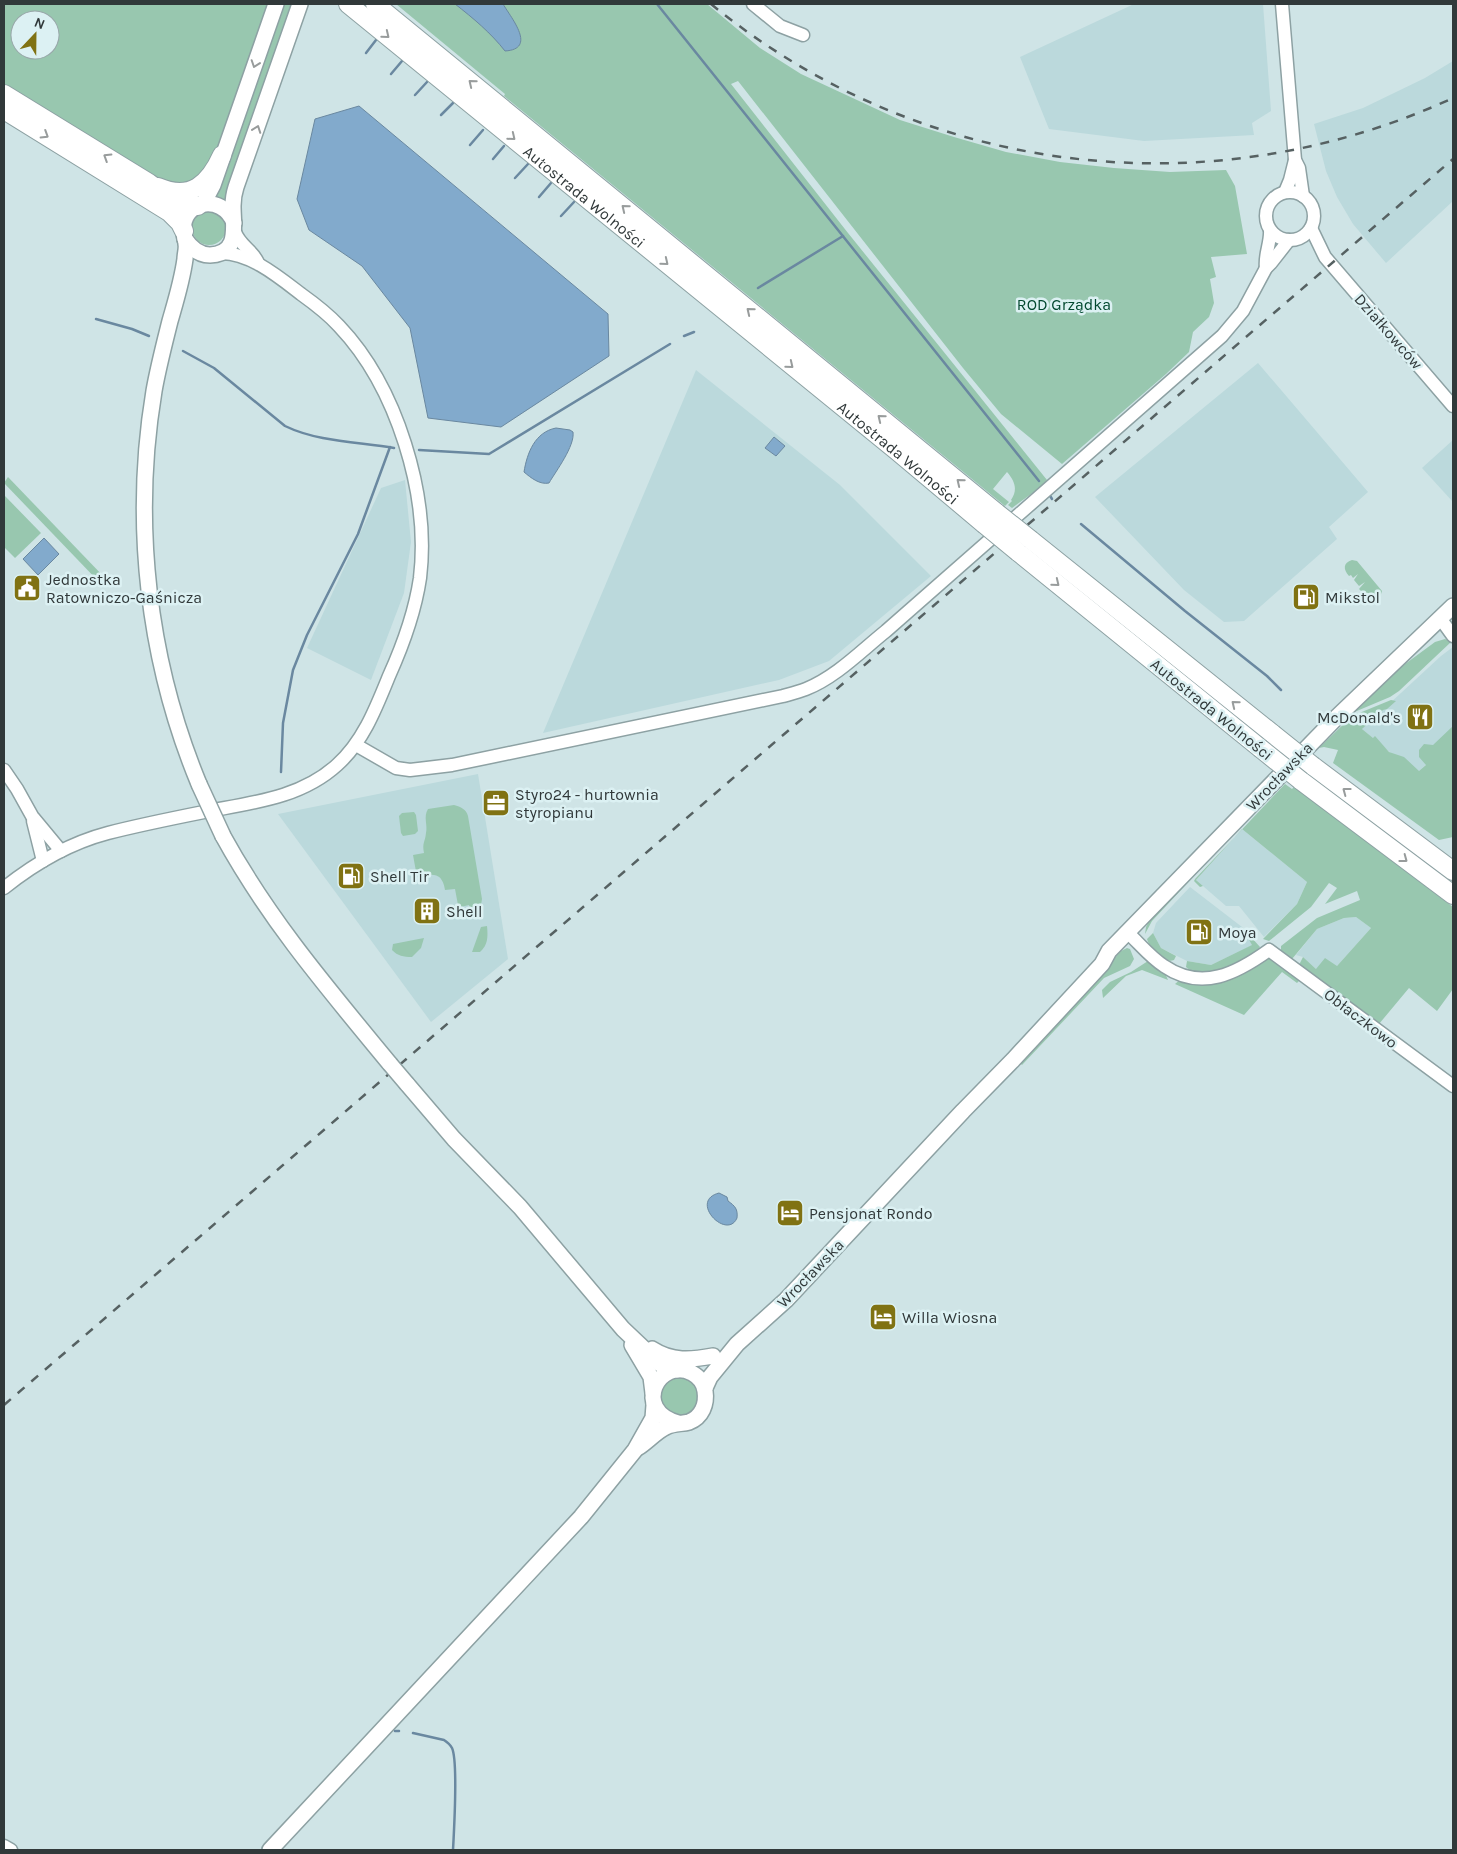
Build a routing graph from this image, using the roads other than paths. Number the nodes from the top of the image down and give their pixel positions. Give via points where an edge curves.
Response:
1 (276, 4) edge
2 (300, 4) edge
3 (348, 4) edge
4 (375, 4) edge
5 (754, 4) edge
6 (1282, 4) edge
7 (803, 35) dead end
8 (4, 94) edge
9 (4, 110) edge
10 (222, 155) junction
11 (1295, 160) junction
12 (149, 183) junction
13 (1285, 192) junction
14 (1303, 196) junction
15 (200, 205) junction
16 (235, 228) junction
17 (1311, 228) junction
18 (1270, 230) junction
19 (185, 235) junction
20 (1294, 239) junction
21 (213, 254) junction
22 (1325, 257) junction
23 (258, 263) junction
24 (1266, 268) junction
25 (182, 280) junction
26 (1453, 406) edge
27 (991, 519) junction
28 (1025, 546) junction
29 (1453, 606) edge
30 (1440, 618) junction
31 (1453, 636) edge
32 (356, 745) junction
33 (4, 770) edge
34 (32, 816) junction
35 (61, 851) junction
36 (43, 861) junction
37 (1453, 871) edge
38 (4, 888) edge
39 (1453, 895) edge
40 (1127, 932) junction
41 (1453, 1086) edge
42 (623, 1329) junction
43 (737, 1344) junction
44 (713, 1356) junction
45 (682, 1370) junction
46 (705, 1388) junction
47 (654, 1399) junction
48 (678, 1423) junction
49 (636, 1450) junction
50 (4, 1846) edge
51 (11, 1850) edge
52 (270, 1850) edge

1 -> 10 main road
16 -> 2 main road via 233,201 236,187
3 -> 27 highway, Autostrada Wolności via 897,451
27 -> 4 highway, Autostrada Wolności
5 - 7 street via 780,26
6 - 11 street
12 -> 8 highway
9 -> 19 highway via 169,212 180,223
10 - 12 highway via 209,178 192,190 174,192
10 - 15 main road via 211,190
11 - 13 street
11 - 14 street
12 - 15 highway via 177,203
13 - 14 street
13 - 18 street via 1277,195 1267,207
14 - 17 street via 1312,205 1314,213
15 - 16 main road via 219,205 232,216
15 - 19 main road via 187,216
16 - 21 main road via 227,248
16 - 23 street via 242,245 256,256
17 - 20 street
17 - 22 street, Działkowców
18 - 20 street via 1276,236
18 - 24 street
19 - 21 main road via 192,248
19 - 25 main road via 187,245
20 - 22 street, Działkowców
20 - 24 street
21 - 23 street via 228,252
21 - 25 main road via 198,259
22 - 26 street, Działkowców
23 - 32 street via 321,309 365,358 396,420 418,492 422,553 413,609 398,655
24 - 32 street via 1243,311 1222,336 879,636 836,672 814,685 783,696 452,765 410,770 396,768
25 - 42 main road, bridge via 161,355 151,413 145,478 145,537 157,646 178,726 199,784 245,875 284,934 454,1139 520,1208
27 - 28 highway, Autostrada Wolności, bridge
37 -> 28 highway, Autostrada Wolności, bridge
28 -> 39 highway, Autostrada Wolności, bridge via 1260,748
29 - 30 main road, Wrocławska
30 - 31 street
30 - 40 main road, Wrocławska via 1336,717
32 - 35 street via 316,782 283,796 113,832
33 - 34 street
34 - 35 street
34 - 36 street
35 - 36 street
36 - 38 street
40 - 41 street, Obłaczkowo via 1162,965 1194,978 1229,974 1270,950
40 - 43 main road, Wrocławska via 1065,990 1007,1054 963,1111 786,1300
42 - 44 main road via 669,1357 688,1360
42 - 45 main road via 660,1364
42 - 47 main road via 651,1378
43 - 44 main road, Wrocławska
43 - 46 main road, Wrocławska
44 - 45 main road, Wrocławska via 696,1369
45 - 46 main road via 697,1376
45 - 47 main road via 664,1375 656,1383
46 - 48 main road via 704,1409 688,1422
47 - 48 main road via 660,1415
47 - 49 main road via 653,1418
48 - 49 main road via 665,1427
49 - 52 main road via 563,1537
50 - 51 street

